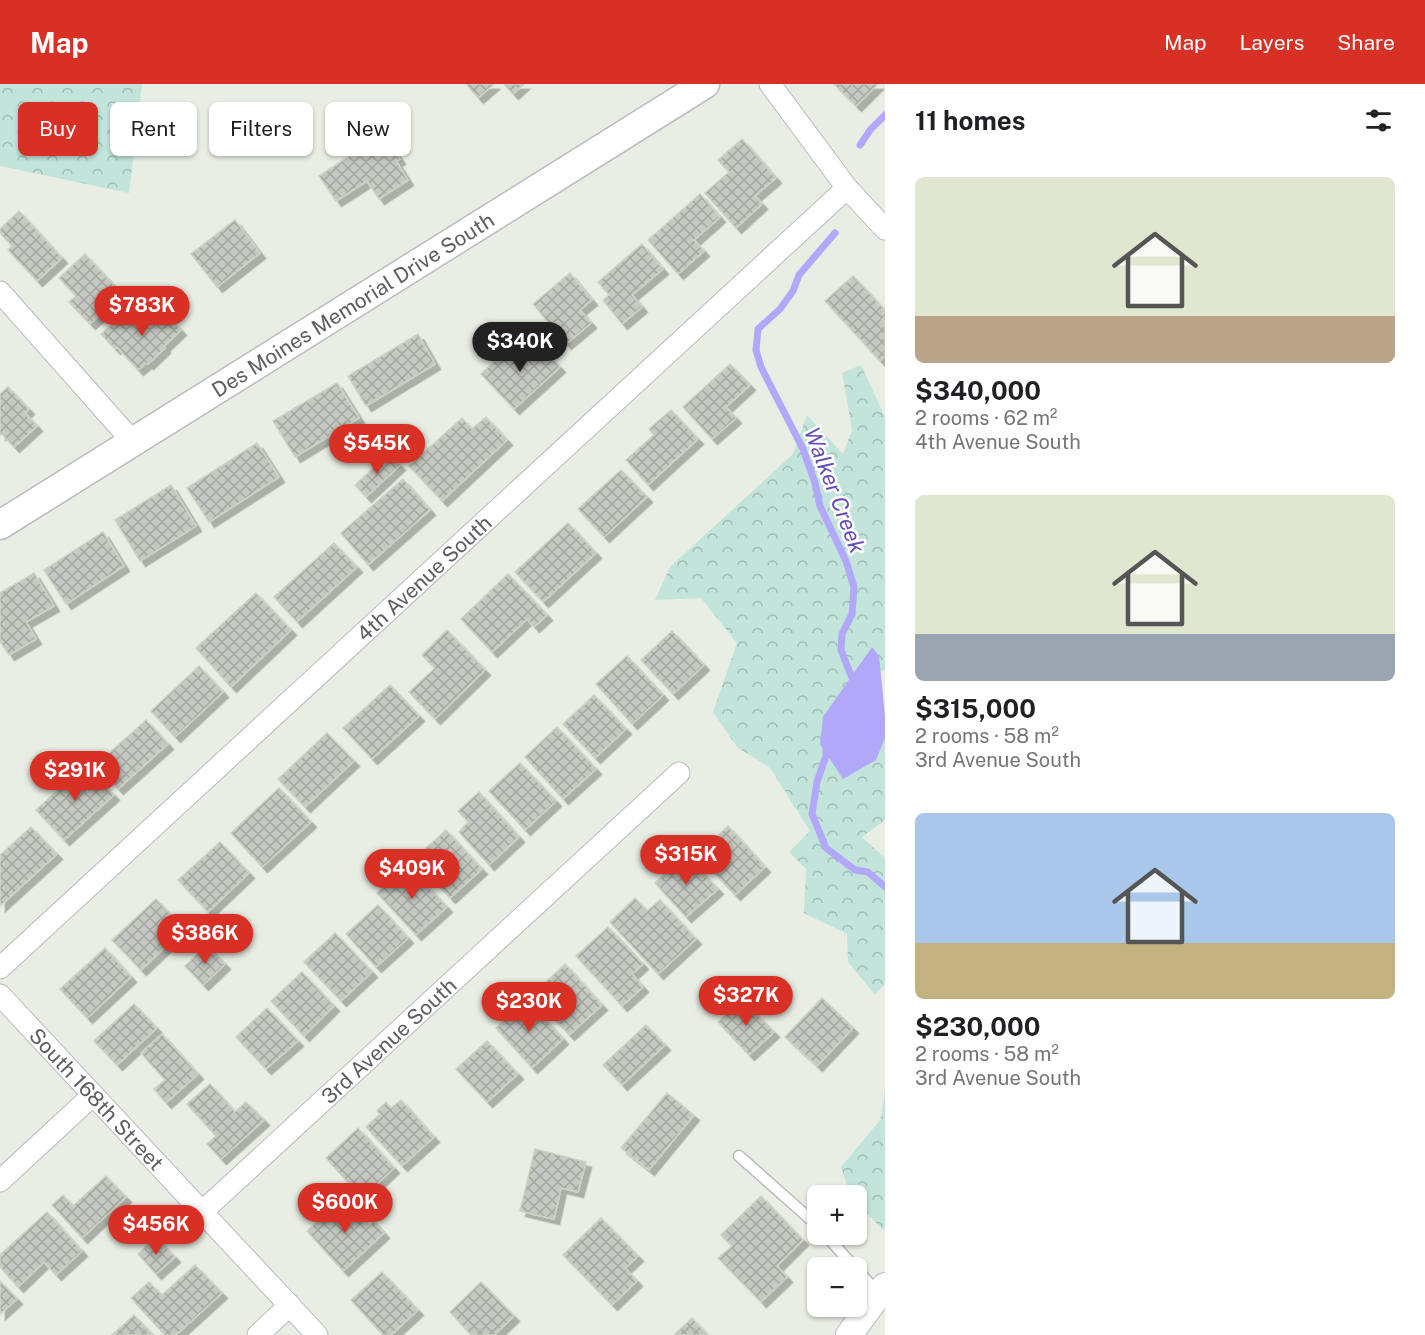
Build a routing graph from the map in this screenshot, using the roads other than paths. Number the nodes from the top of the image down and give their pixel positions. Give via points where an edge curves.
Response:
1 (705, 84) edge
2 (770, 84) edge
3 (847, 188) junction
4 (885, 229) edge
5 (0, 292) edge
6 (133, 442) junction
7 (0, 525) edge
8 (679, 773) dead end
9 (0, 968) edge
10 (0, 995) edge
11 (93, 1095) junction
12 (739, 1156) dead end
13 (0, 1181) edge
14 (203, 1211) junction
15 (807, 1216) edge
16 (835, 1245) edge
17 (846, 1257) edge
18 (867, 1277) edge
19 (882, 1290) edge
20 (290, 1305) junction
21 (258, 1335) edge
22 (317, 1335) edge
23 (849, 1335) edge

1 - 6 main road, Des Moines Memorial Drive South
2 - 3 street
3 - 4 street
3 - 9 street, 4th Avenue South
5 - 6 street
6 - 7 main road, Des Moines Memorial Drive South
8 - 14 street, 3rd Avenue South
10 - 11 street, South 168th Street
11 - 13 street
11 - 14 street, South 168th Street
12 - 15 lane
14 - 20 street, South 168th Street
16 - 17 lane
18 - 19 lane
19 - 23 street
20 - 21 street
20 - 22 street, South 168th Street

